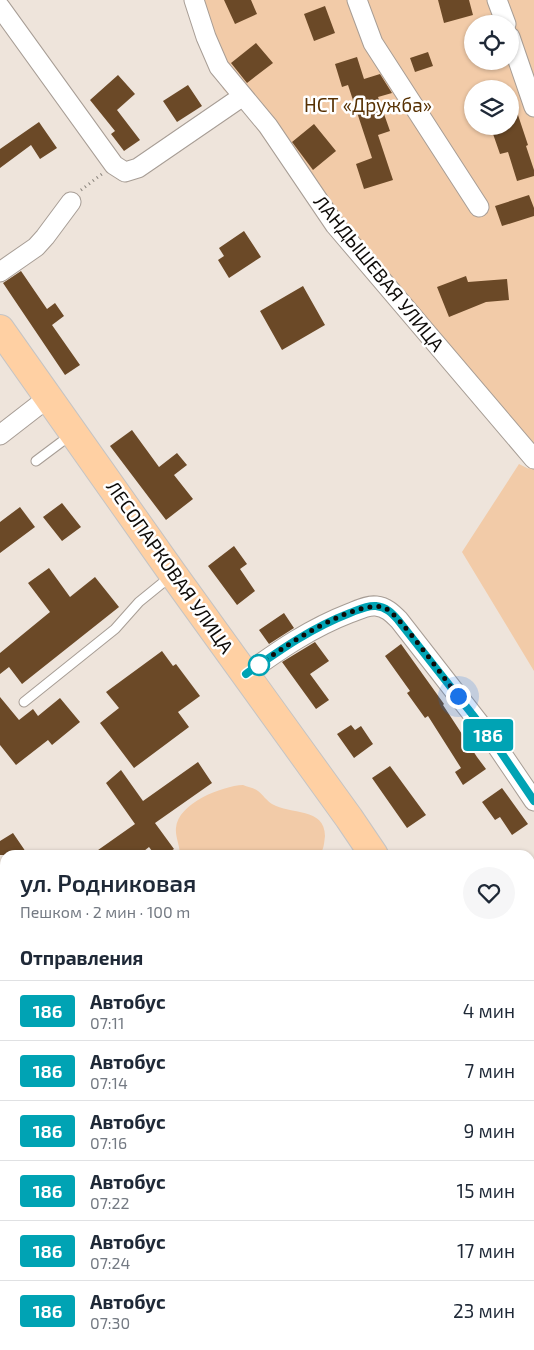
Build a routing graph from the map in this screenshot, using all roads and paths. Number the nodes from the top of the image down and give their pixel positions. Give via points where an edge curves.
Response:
1 (194, 0) edge
2 (357, 0) edge
3 (498, 0) edge
4 (0, 7) edge
5 (503, 15) edge
6 (519, 63) edge
7 (243, 96) junction
8 (534, 107) edge
9 (120, 168) junction
10 (70, 202) joint
11 (479, 207) dead end
12 (0, 272) edge
13 (0, 329) edge
14 (49, 397) junction
15 (75, 433) junction
16 (0, 435) edge
17 (534, 460) edge
18 (36, 461) dead end
19 (174, 574) junction
20 (246, 674) junction
21 (24, 702) dead end
22 (534, 801) edge
23 (371, 850) edge

1 - 7 street, ЛАНДЫШЕВАЯ УЛИЦА via 219,67
2 - 11 street via 373,42
3 - 5 street
4 - 9 street
6 - 8 street
7 - 9 street via 138,168
7 - 17 street, ЛАНДЫШЕВАЯ УЛИЦА via 268,126 335,225
9 - 10 path via 78,192
10 - 12 street via 36,247
13 - 14 main road, ЛЕСОПАРКОВАЯ УЛИЦА
14 - 15 main road, ЛЕСОПАРКОВАЯ УЛИЦА
14 - 16 street
15 - 18 lane
15 - 19 main road, ЛЕСОПАРКОВАЯ УЛИЦА
19 - 20 main road, ЛЕСОПАРКОВАЯ УЛИЦА
19 - 21 lane via 139,602 115,629
20 - 22 street via 326,622 367,606 387,609 494,742
20 - 23 main road, ЛЕСОПАРКОВАЯ УЛИЦА

